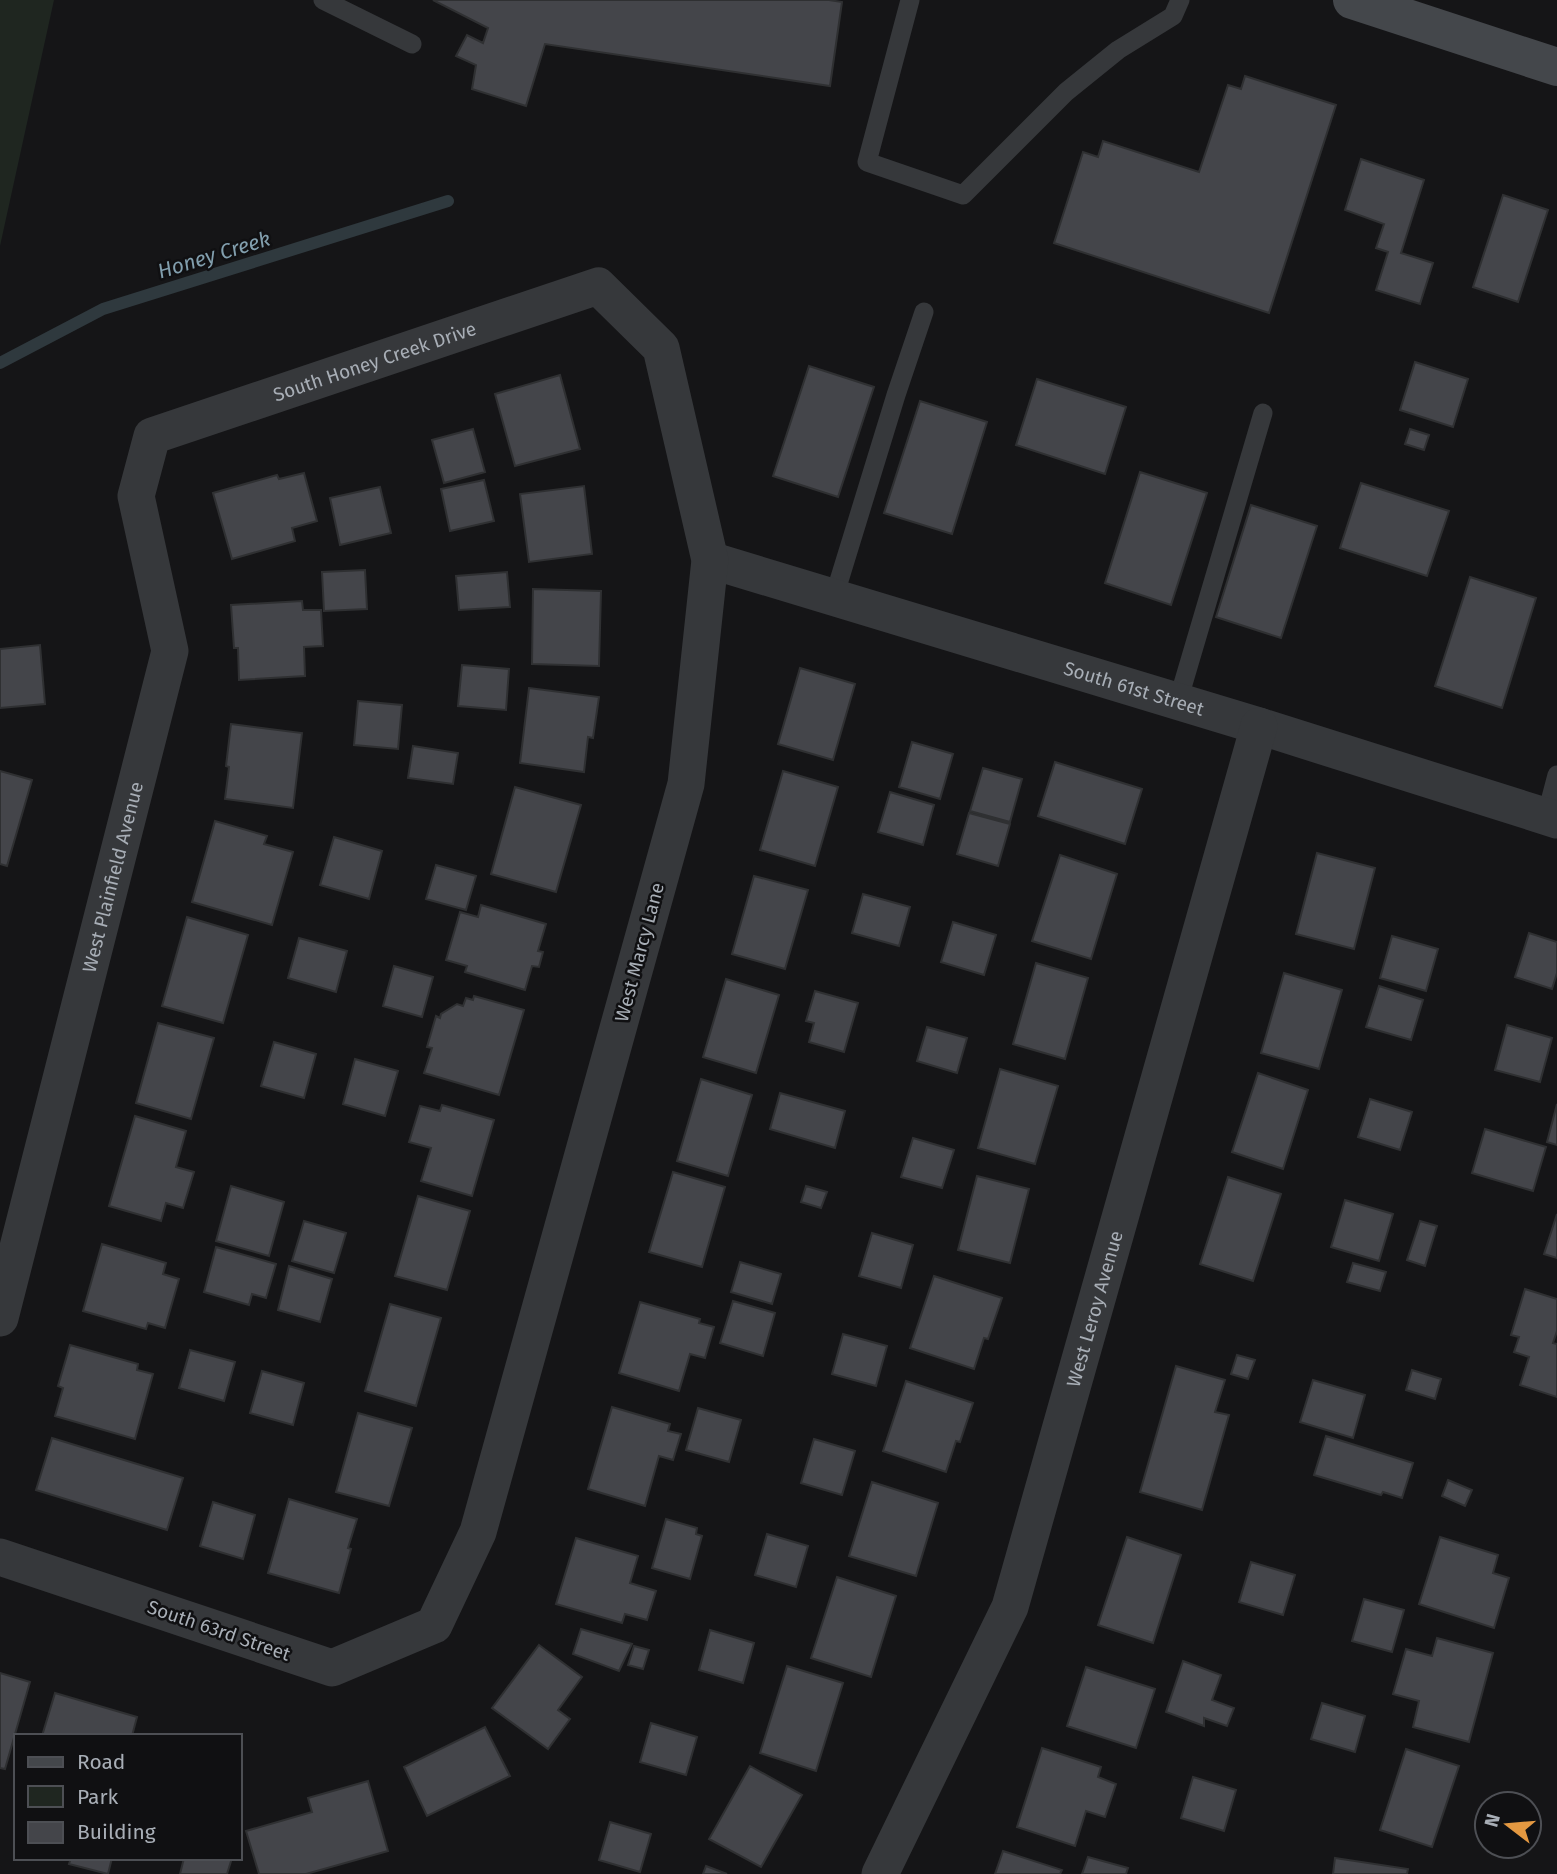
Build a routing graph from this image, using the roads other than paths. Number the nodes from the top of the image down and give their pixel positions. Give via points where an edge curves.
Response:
1 (323, 0) edge
2 (910, 0) edge
3 (1180, 0) edge
4 (1352, 0) edge
5 (412, 44) dead end
6 (1557, 66) edge
7 (598, 286) joint
8 (924, 312) dead end
9 (1263, 413) dead end
10 (152, 436) joint
11 (710, 560) junction
12 (834, 597) junction
13 (1178, 701) junction
14 (1259, 726) junction
15 (1557, 775) edge
16 (1551, 819) edge
17 (0, 1318) edge
18 (0, 1557) edge
19 (434, 1625) joint
20 (880, 1874) edge

1 - 5 lane
2 - 3 lane via 867,162 962,195 1066,92 1118,50 1173,16
4 - 6 main road
7 - 10 street, South Honey Creek Drive
7 - 11 street, West Marcy Lane via 662,348
8 - 12 lane
9 - 13 lane
10 - 17 street, West Plainfield Avenue via 136,496 170,651
11 - 12 street, South 61st Street
11 - 19 street, West Marcy Lane via 685,785 478,1532
12 - 13 street, South 61st Street
13 - 14 street, South 61st Street
14 - 16 street, South 61st Street
14 - 20 street, West Leroy Avenue via 1010,1607
15 - 16 lane
18 - 19 street, South 63rd Street via 332,1668

